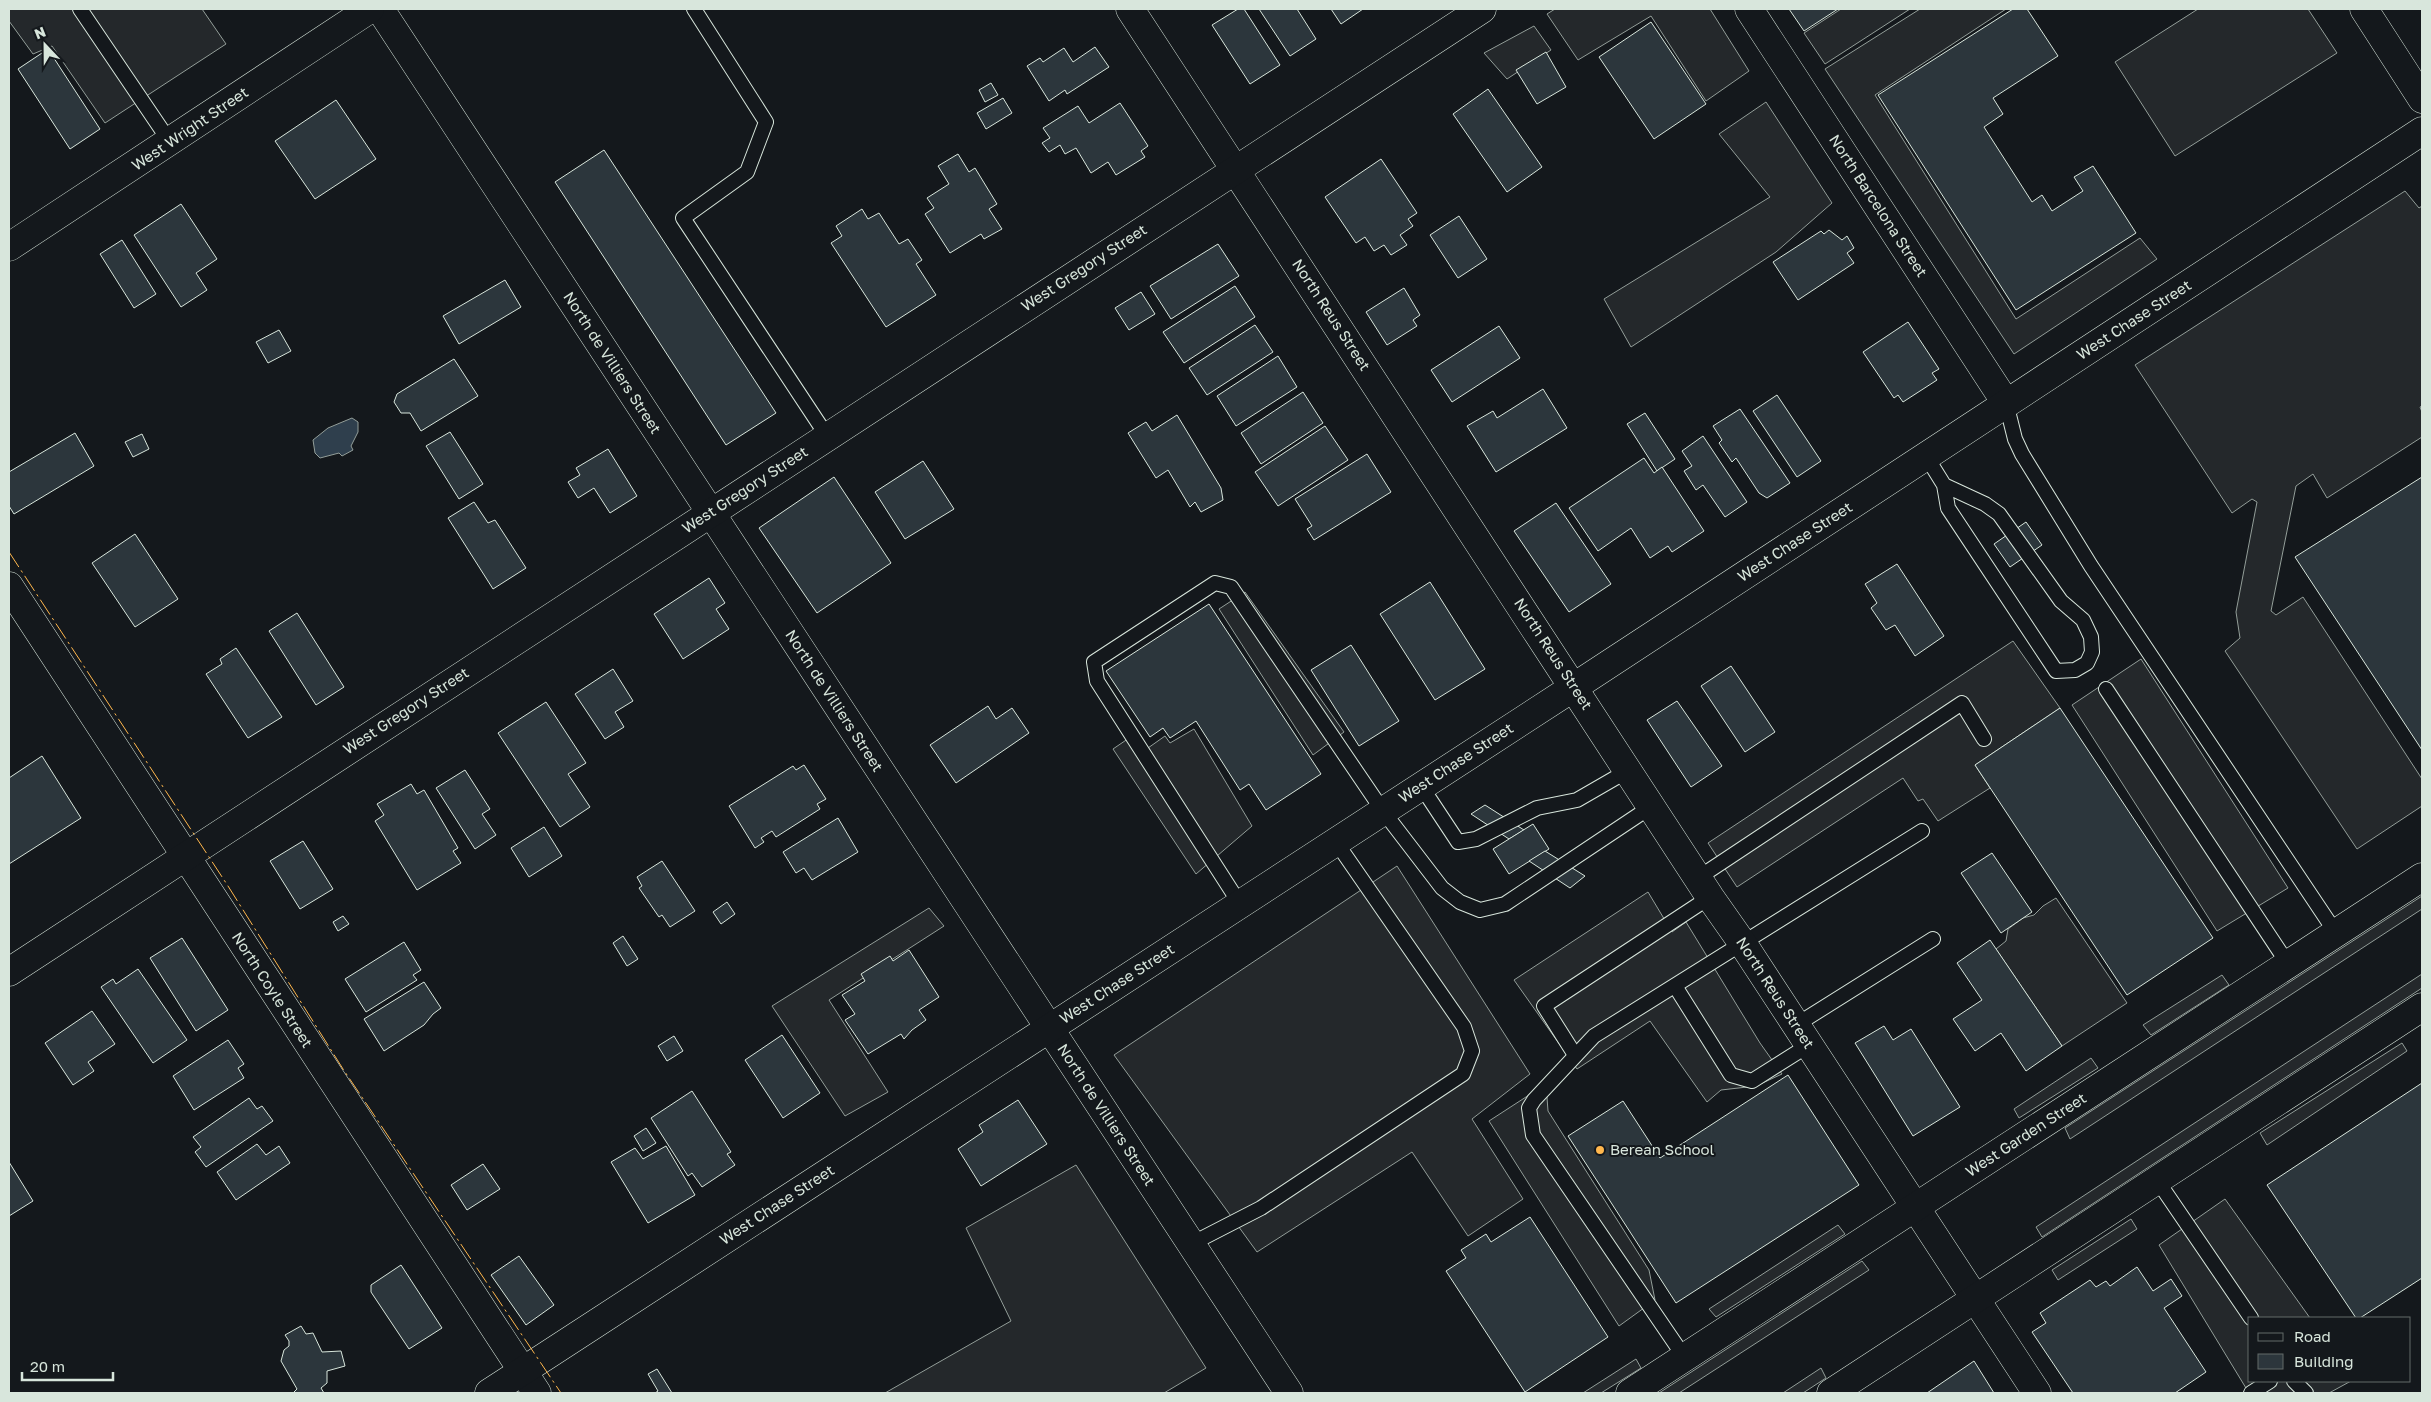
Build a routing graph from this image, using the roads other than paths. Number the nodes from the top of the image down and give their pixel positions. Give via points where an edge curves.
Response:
1 (80, 9) edge
2 (370, 9) edge
3 (380, 9) edge
4 (694, 9) edge
5 (1130, 9) edge
6 (1482, 9) edge
7 (1749, 9) edge
8 (2364, 9) edge
9 (2422, 99) edge
10 (2422, 131) edge
11 (170, 142) junction
12 (1236, 170) junction
13 (9, 247) edge
14 (2006, 403) junction
15 (827, 436) junction
16 (1926, 456) junction
17 (1944, 485) junction
18 (710, 513) junction
19 (9, 586) edge
20 (1574, 687) junction
21 (2106, 689) dead end
22 (1984, 739) dead end
23 (1629, 770) junction
24 (1421, 786) junction
25 (1652, 806) junction
26 (1383, 812) junction
27 (1922, 831) dead end
28 (1336, 842) junction
29 (185, 856) junction
30 (2422, 877) edge
31 (1704, 887) junction
32 (1240, 904) junction
33 (2336, 933) junction
34 (1933, 939) dead end
35 (1743, 944) junction
36 (2288, 964) junction
37 (9, 972) edge
38 (1675, 986) junction
39 (2422, 1006) edge
40 (1049, 1028) junction
41 (1802, 1035) junction
42 (1575, 1054) junction
43 (2157, 1180) junction
44 (1916, 1208) junction
45 (1191, 1244) junction
46 (1976, 1299) junction
47 (2250, 1317) edge
48 (1685, 1358) junction
49 (523, 1371) junction
50 (2268, 1382) edge
51 (2295, 1382) edge
52 (489, 1393) edge
53 (538, 1393) edge
54 (1289, 1393) edge
55 (1630, 1393) edge
56 (1831, 1393) edge
57 (2037, 1393) edge
58 (2251, 1393) edge
59 (2306, 1393) edge

1 - 11 lane
2 - 11 street, West Wright Street
3 - 18 street, North de Villiers Street
4 - 15 lane via 766,122 747,172 683,218
5 - 12 street, North Reus Street
6 - 12 street, West Gregory Street
7 - 14 street, North Barcelona Street
8 - 9 street
10 - 14 street, West Chase Street
11 - 13 street, West Wright Street
12 - 15 street, West Gregory Street
12 - 20 street, North Reus Street
14 - 16 street, West Chase Street
14 - 33 lane via 2022,454 2091,566
15 - 18 street, West Gregory Street
16 - 17 lane
16 - 20 street, West Chase Street
17 - 17 lane via 1948,508 2056,671 2075,670 2087,663 2092,652 2091,637 2083,620 2061,601 1999,514
18 - 29 street, West Gregory Street
18 - 40 street, North de Villiers Street
19 - 29 street, North Coyle Street
20 - 23 street, North Reus Street
20 - 24 street, West Chase Street
21 - 36 lane
22 - 31 lane via 1962,703
23 - 24 lane via 1577,800 1537,808 1476,839 1458,842
23 - 25 street, North Reus Street
24 - 26 street, West Chase Street
25 - 26 lane via 1506,904 1480,910 1460,902 1442,888
25 - 31 street, North Reus Street
26 - 28 street, West Chase Street
26 - 32 lane via 1231,587 1215,583 1094,662 1097,680
27 - 35 lane
28 - 32 street, West Chase Street
28 - 45 lane via 1464,1027 1472,1051 1463,1074 1261,1208
29 - 37 street, West Gregory Street
29 - 49 street, North Coyle Street
30 - 33 street, West Garden Street
31 - 35 street, North Reus Street
31 - 42 lane via 1544,1006
32 - 40 street, West Chase Street
33 - 36 street, West Garden Street
34 - 41 lane
35 - 38 lane
35 - 41 street, North Reus Street
36 - 44 street, West Garden Street
38 - 41 lane via 1731,1075 1752,1081
38 - 42 lane via 1594,1036
39 - 43 street
40 - 45 street, North de Villiers Street
40 - 49 street, West Chase Street
41 - 44 street, North Reus Street
42 - 48 lane via 1529,1108 1533,1135
43 - 46 street
43 - 47 lane
44 - 46 street, North Reus Street
44 - 48 street, West Garden Street
45 - 54 street, North de Villiers Street
46 - 56 street
46 - 57 street, North Reus Street
48 - 55 street, West Garden Street
49 - 52 street, West Chase Street
49 - 53 street, North Coyle Street
50 - 58 lane
51 - 59 lane

